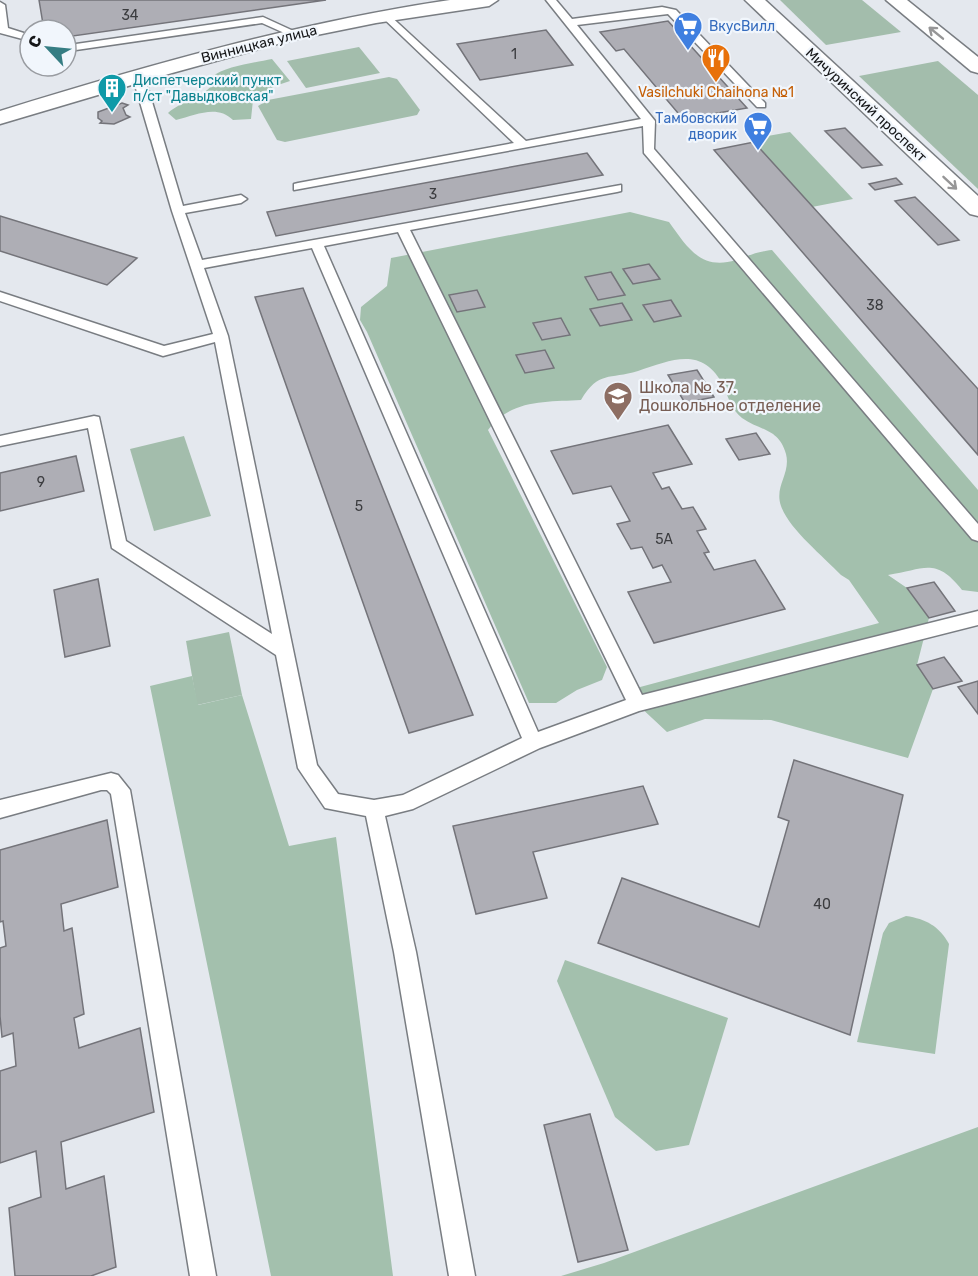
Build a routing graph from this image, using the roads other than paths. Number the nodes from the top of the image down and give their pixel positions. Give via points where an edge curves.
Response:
1 (489, 0) edge
2 (551, 0) edge
3 (754, 0) edge
4 (895, 0) edge
5 (0, 5) edge
6 (386, 15) junction
7 (570, 23) junction
8 (18, 34) edge
9 (295, 34) junction
10 (78, 47) edge
11 (978, 67) edge
12 (138, 75) junction
13 (761, 105) dead end
14 (0, 118) edge
15 (649, 121) junction
16 (523, 145) junction
17 (298, 187) dead end
18 (617, 188) dead end
19 (241, 199) dead end
20 (978, 209) edge
21 (178, 211) junction
22 (402, 228) junction
23 (317, 244) junction
24 (199, 265) junction
25 (0, 296) edge
26 (221, 336) junction
27 (0, 441) edge
28 (978, 535) edge
29 (978, 618) edge
30 (286, 652) junction
31 (637, 704) junction
32 (533, 742) junction
33 (0, 809) edge
34 (374, 809) junction
35 (203, 1276) edge
36 (462, 1276) edge

1 - 6 main road, Винницкая улица
2 - 7 lane
3 -> 20 main road, Мичуринский проспект
11 -> 4 main road
5 - 8 lane via 3,30
6 - 9 main road, Винницкая улица
6 - 16 lane
7 - 13 lane via 662,10 672,12
7 - 15 lane
9 - 10 lane via 263,20
9 - 12 main road, Винницкая улица
12 - 14 main road, Винницкая улица
12 - 21 lane
15 - 16 lane
15 - 28 lane via 648,150
16 - 17 lane
18 - 22 lane
19 - 21 lane
21 - 24 lane
22 - 23 lane
22 - 31 lane
23 - 24 lane
23 - 32 lane
24 - 26 lane
25 - 26 lane via 163,351
26 - 30 lane
27 - 30 lane via 94,421 118,544
29 - 31 lane
30 - 34 lane via 308,768 332,802
31 - 32 lane
32 - 34 lane via 406,803
33 - 35 lane via 101,782 111,781 120,790
34 - 36 lane via 405,952

